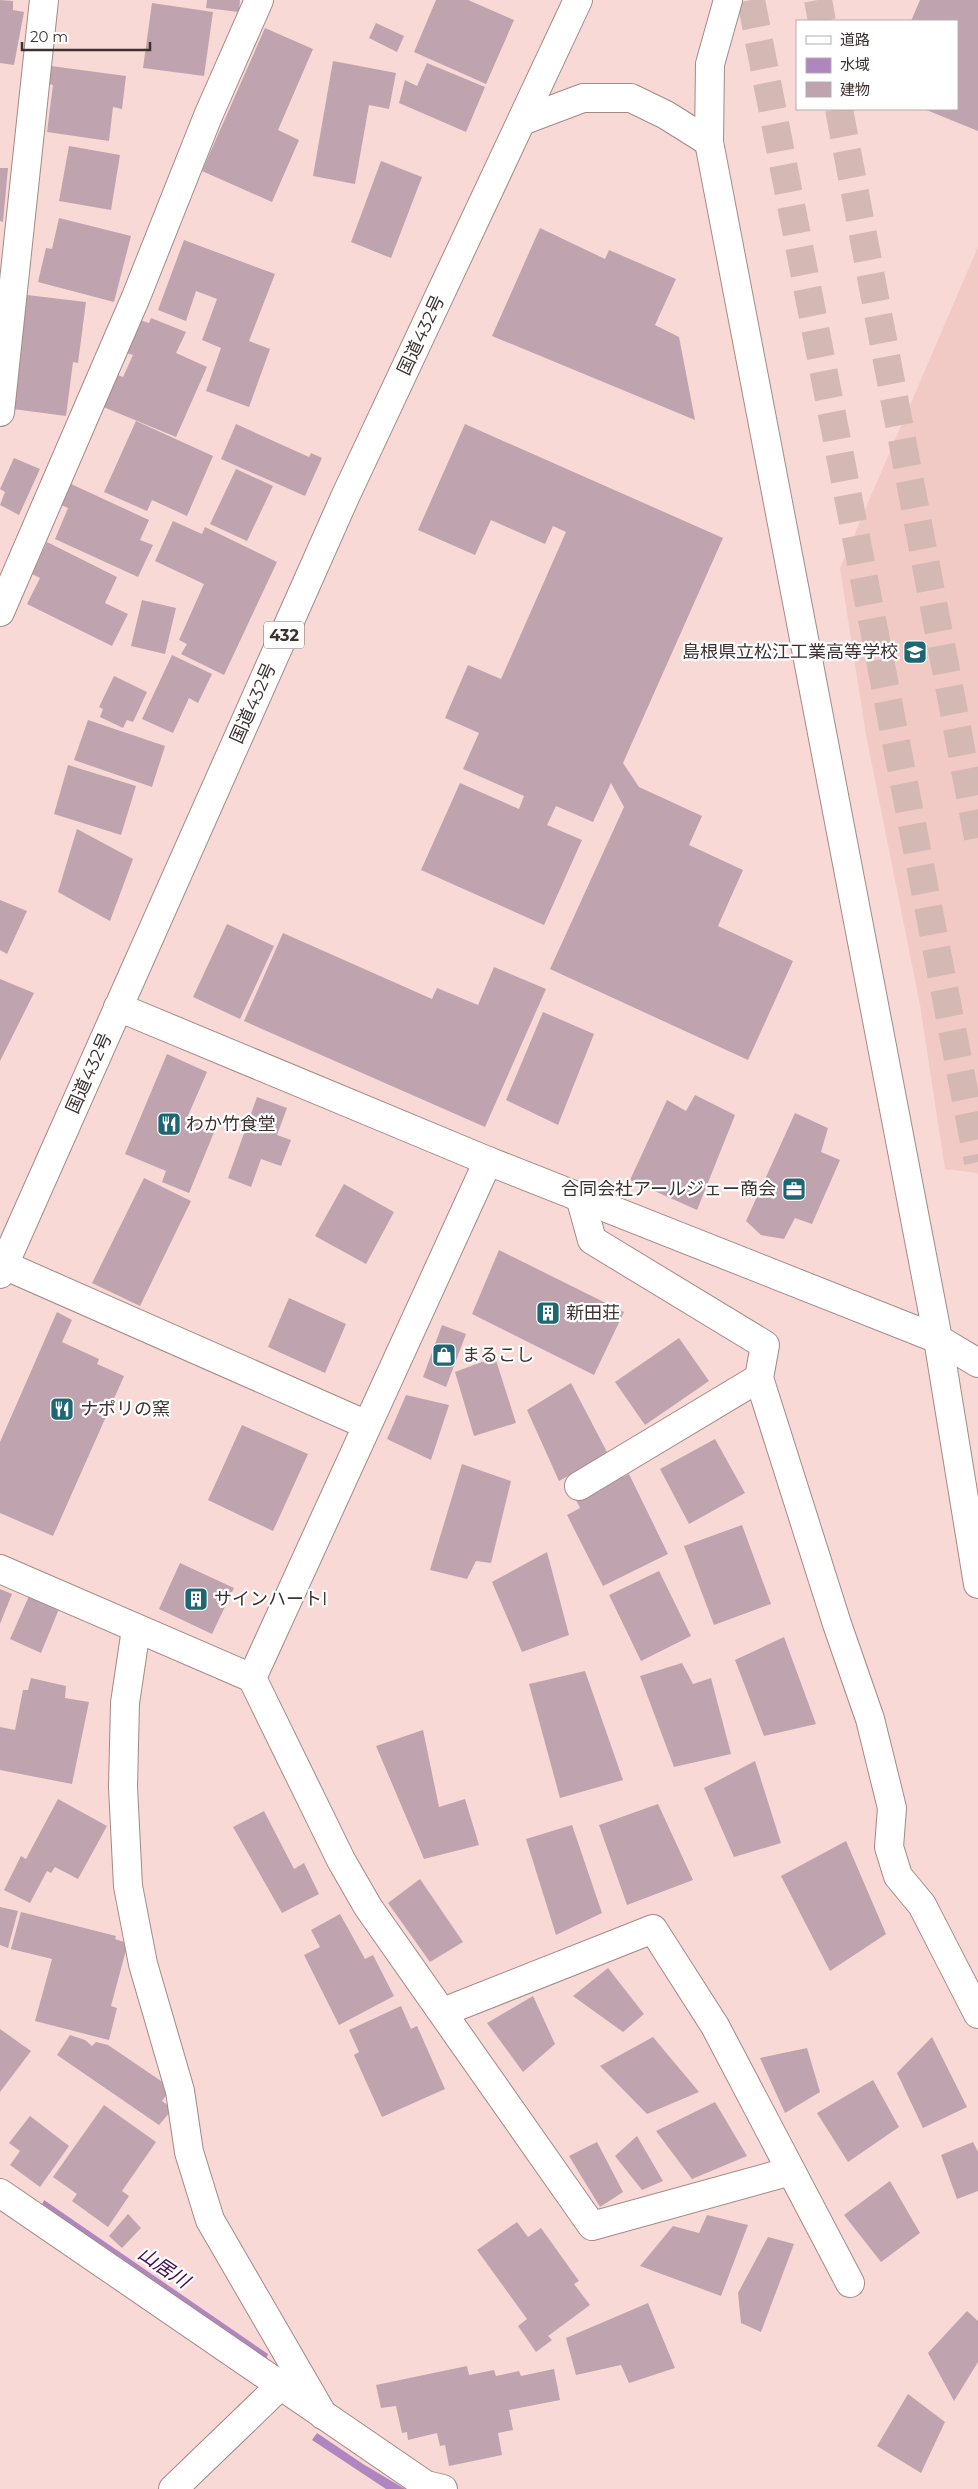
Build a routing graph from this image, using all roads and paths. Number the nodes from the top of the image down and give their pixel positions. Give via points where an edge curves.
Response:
1 (44, 0) edge
2 (259, 0) edge
3 (578, 0) edge
4 (728, 0) edge
5 (522, 121) junction
6 (709, 142) junction
7 (0, 412) edge
8 (0, 612) edge
9 (118, 1007) junction
10 (488, 1161) junction
11 (580, 1197) junction
12 (2, 1270) edge
13 (938, 1339) junction
14 (978, 1363) edge
15 (759, 1378) junction
16 (367, 1425) junction
17 (579, 1486) dead end
18 (0, 1569) edge
19 (978, 1584) edge
20 (136, 1628) junction
21 (252, 1678) junction
22 (443, 2012) junction
23 (978, 2014) edge
24 (791, 2171) junction
25 (0, 2193) edge
26 (850, 2283) dead end
27 (280, 2386) junction
28 (323, 2415) junction
29 (174, 2489) edge
30 (443, 2489) edge

1 - 7 main road
2 - 8 main road
3 - 5 main road, 国道432号 / 432
4 - 6 main road via 710,64
5 - 6 main road via 582,98 631,98
5 - 9 main road, 国道432号 / 432 via 345,497
6 - 13 main road
9 - 10 main road
9 - 12 main road, 国道432号 / 432
10 - 11 main road
10 - 16 main road
11 - 13 main road
11 - 15 main road via 592,1240 765,1345
12 - 16 main road
13 - 14 main road
13 - 19 main road
15 - 17 main road
15 - 23 main road via 870,1719 892,1808 889,1847 898,1876 922,1905
16 - 21 main road
18 - 20 main road
20 - 21 main road
20 - 28 main road via 124,1703 123,1787 128,1886 143,1964 180,2091 189,2152 210,2220
21 - 22 main road via 345,1868 368,1907
22 - 24 main road via 592,2226
22 - 24 main road via 653,1929 715,2026
24 - 26 main road
25 - 27 main road
27 - 28 main road
27 - 29 main road
28 - 30 main road via 426,2485

